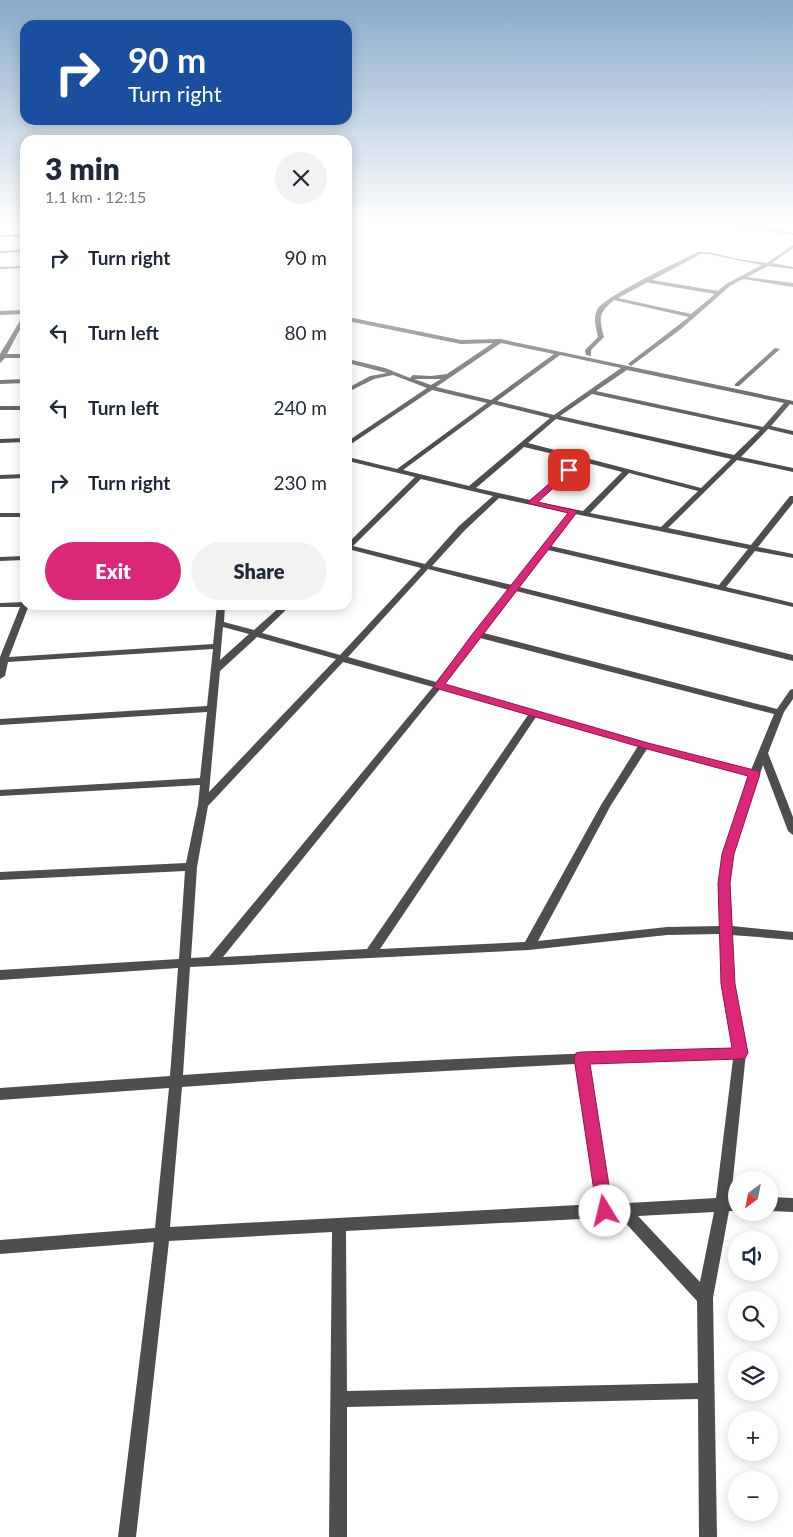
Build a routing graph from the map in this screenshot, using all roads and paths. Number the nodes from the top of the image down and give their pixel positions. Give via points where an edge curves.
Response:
1 (620, 295) edge
2 (717, 295) edge
3 (613, 298) junction
4 (0, 312) edge
5 (20, 314) edge
6 (692, 316) junction
7 (352, 320) edge
8 (20, 323) edge
9 (500, 341) junction
10 (777, 350) dead end
11 (562, 352) junction
12 (589, 355) junction
13 (20, 356) edge
14 (1, 358) edge
15 (352, 362) edge
16 (628, 366) junction
17 (395, 374) junction
18 (447, 376) junction
19 (20, 381) edge
20 (0, 382) edge
21 (738, 386) junction
22 (352, 388) edge
23 (432, 388) junction
24 (591, 392) junction
25 (792, 398) edge
26 (492, 402) junction
27 (0, 408) edge
28 (20, 408) edge
29 (556, 416) junction
30 (765, 428) junction
31 (793, 433) edge
32 (20, 440) edge
33 (0, 441) edge
34 (352, 441) edge
35 (522, 444) junction
36 (736, 456) junction
37 (582, 460) junction
38 (352, 462) edge
39 (793, 470) edge
40 (398, 471) junction
41 (627, 471) junction
42 (20, 476) edge
43 (420, 476) junction
44 (0, 477) edge
45 (471, 488) junction
46 (702, 490) junction
47 (498, 495) junction
48 (793, 498) edge
49 (532, 503) junction
50 (574, 511) junction
51 (584, 514) junction
52 (0, 515) edge
53 (20, 515) edge
54 (662, 530) junction
55 (352, 543) edge
56 (545, 547) junction
57 (352, 548) edge
58 (753, 549) junction
59 (793, 556) edge
60 (20, 558) edge
61 (0, 559) edge
62 (427, 567) junction
63 (513, 588) junction
64 (721, 588) junction
65 (20, 604) edge
66 (0, 605) edge
67 (793, 605) edge
68 (22, 610) edge
69 (220, 610) edge
70 (282, 610) edge
71 (219, 623) junction
72 (257, 634) junction
73 (477, 634) junction
74 (217, 646) junction
75 (341, 658) junction
76 (793, 658) edge
77 (2, 659) edge
78 (214, 671) junction
79 (0, 676) edge
80 (439, 686) junction
81 (793, 692) edge
82 (210, 710) junction
83 (779, 712) junction
84 (534, 713) junction
85 (0, 722) edge
86 (644, 745) junction
87 (762, 751) junction
88 (754, 774) junction
89 (205, 781) junction
90 (0, 793) edge
91 (204, 805) junction
92 (793, 831) edge
93 (191, 867) junction
94 (0, 876) edge
95 (727, 930) junction
96 (793, 936) edge
97 (529, 946) junction
98 (370, 954) junction
99 (212, 962) junction
100 (185, 963) junction
101 (0, 975) edge
102 (740, 1053) junction
103 (581, 1058) junction
104 (176, 1080) junction
105 (0, 1094) edge
106 (732, 1171) edge
107 (728, 1204) edge
108 (778, 1204) edge
109 (793, 1205) edge
110 (623, 1210) junction
111 (605, 1211) junction
112 (728, 1212) edge
113 (339, 1226) junction
114 (162, 1234) junction
115 (0, 1247) edge
116 (705, 1298) junction
117 (706, 1391) junction
118 (339, 1399) junction
119 (126, 1537) edge
120 (338, 1537) edge
121 (708, 1537) edge

1 - 3 street
2 - 6 street
3 - 6 street
3 - 12 street via 600,309 597,324 601,337 588,350
4 - 5 street
6 - 16 street
7 - 9 street via 461,342
8 - 14 street
9 - 11 street
9 - 18 street
10 - 21 street
11 - 12 street
11 - 16 street
11 - 26 street
12 - 16 street
13 - 14 street
15 - 17 street
16 - 21 street
16 - 24 street
16 - 25 street
17 - 18 street via 419,378
17 - 22 street via 381,374
17 - 23 street
18 - 23 street
19 - 20 street
21 - 25 street
23 - 26 street
23 - 34 street
24 - 29 street
24 - 30 street
25 - 30 street
26 - 29 street
26 - 40 street
27 - 28 street
29 - 35 street
29 - 36 street
30 - 31 street
30 - 36 street
32 - 33 street
35 - 37 street
35 - 45 street
36 - 39 street
36 - 46 street
37 - 41 street
37 - 49 street
38 - 40 street
40 - 43 street
41 - 46 street
41 - 51 street
42 - 44 street
43 - 45 street
43 - 55 street
45 - 47 street
46 - 54 street
47 - 49 street
47 - 62 street
48 - 58 street
49 - 50 street
50 - 51 street
50 - 56 street
51 - 54 street
52 - 53 street
54 - 58 street
56 - 63 street
56 - 64 street
57 - 62 street
58 - 59 street
58 - 64 street
60 - 61 street
62 - 63 street
62 - 75 street
63 - 73 street
63 - 76 street
64 - 67 street
65 - 66 street
68 - 77 street
69 - 71 street
70 - 72 street
71 - 72 street
71 - 74 street
72 - 75 street
72 - 78 street
73 - 80 street
73 - 83 street
74 - 77 street
74 - 78 street
75 - 80 street
75 - 91 street
77 - 79 street
78 - 82 street
80 - 84 street
80 - 99 street
81 - 83 street
82 - 85 street
82 - 89 street
83 - 87 street
84 - 86 street
84 - 98 street
86 - 88 street
86 - 97 street via 606,805
87 - 88 street
87 - 92 street
88 - 95 street via 728,854 724,883
89 - 90 street
89 - 91 street
91 - 93 street
93 - 94 street
93 - 100 street
95 - 96 street
95 - 97 street via 667,931
95 - 102 street via 728,984
97 - 98 street
98 - 99 street
99 - 100 street
100 - 101 street
100 - 104 street
102 - 103 street
102 - 106 street
103 - 104 street
103 - 111 street
104 - 105 street
104 - 114 street
107 - 110 street
108 - 109 street
110 - 111 street
110 - 116 street
111 - 113 street
112 - 116 street
113 - 114 street
113 - 118 street
114 - 115 street
114 - 119 street
116 - 117 street
117 - 118 street
117 - 121 street
118 - 120 street

